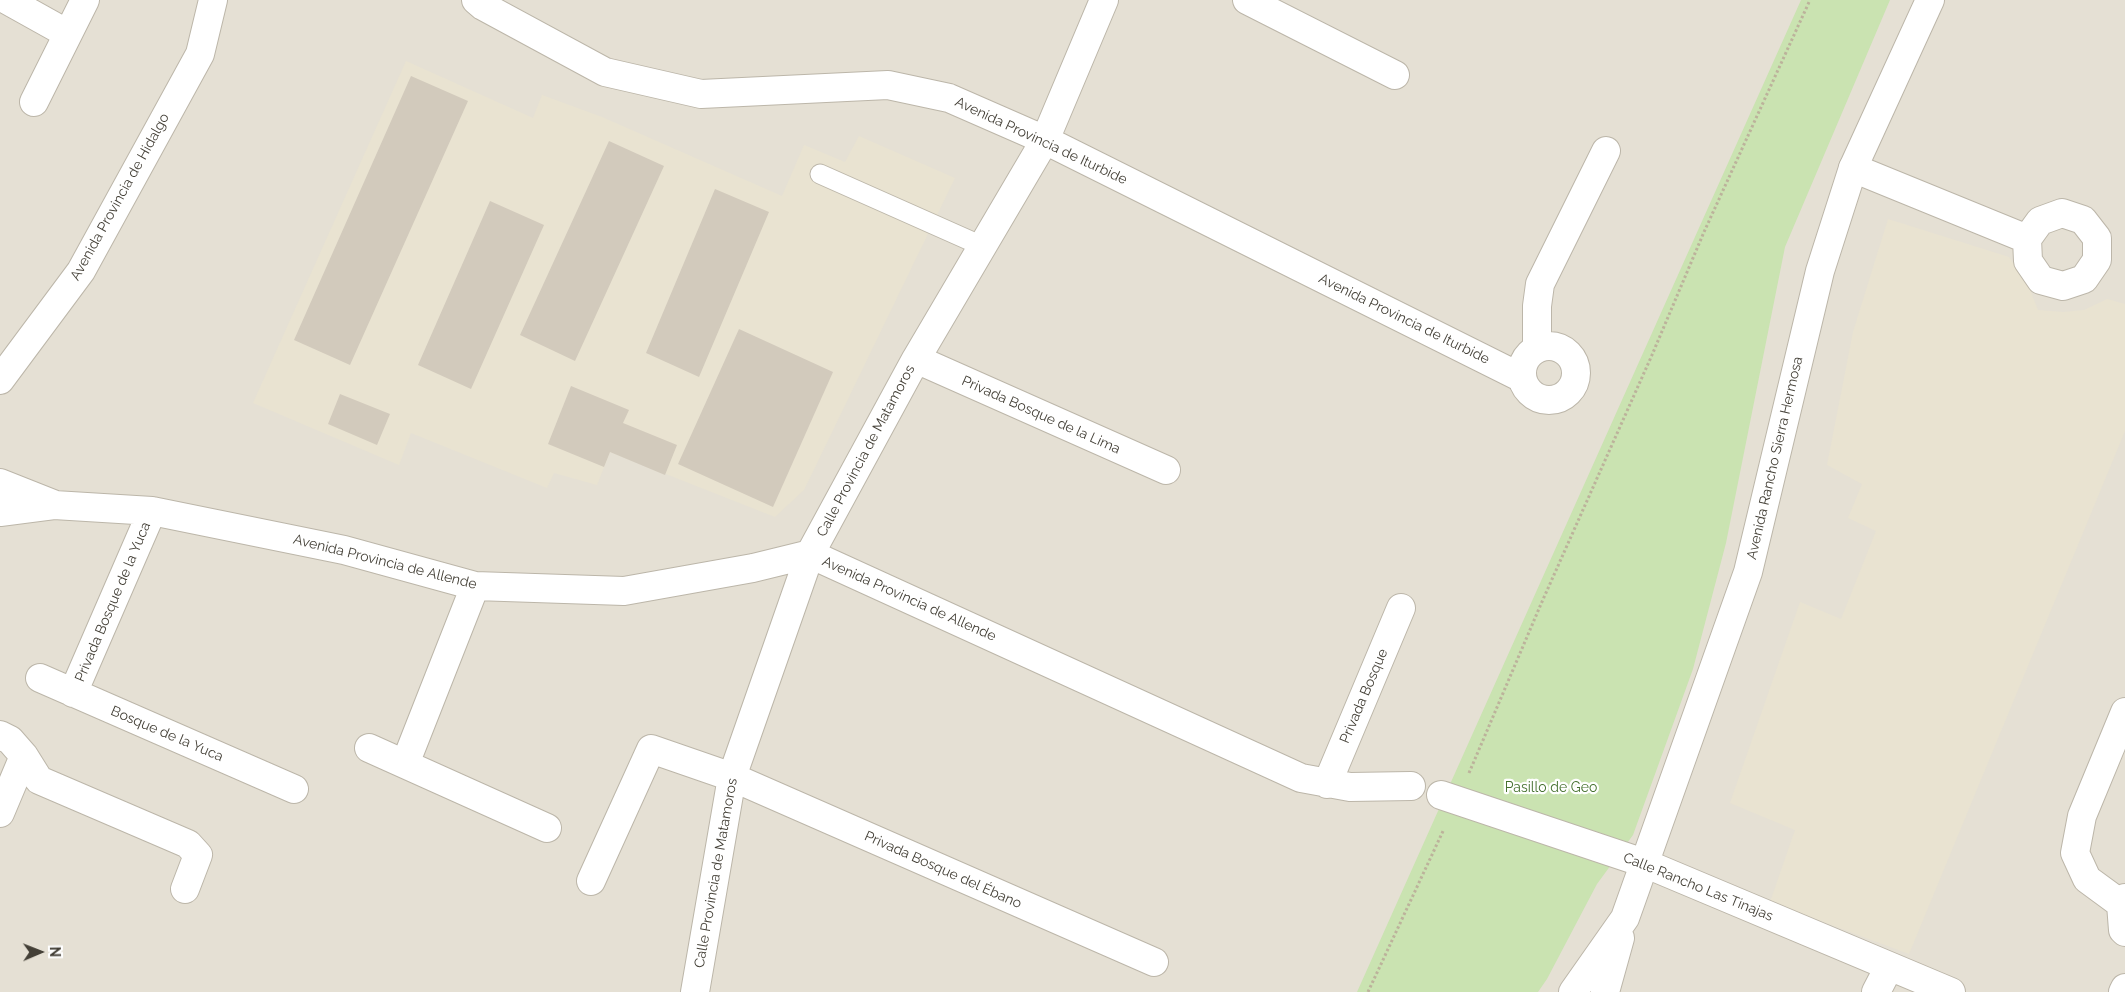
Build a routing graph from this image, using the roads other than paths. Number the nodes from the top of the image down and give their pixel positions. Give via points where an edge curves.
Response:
1 (6, 0) edge
2 (85, 0) edge
3 (213, 0) edge
4 (476, 0) edge
5 (1104, 0) edge
6 (1247, 0) edge
7 (1930, 0) edge
8 (68, 34) junction
9 (1395, 75) dead end
10 (34, 102) dead end
11 (1045, 140) junction
12 (1606, 151) dead end
13 (1853, 168) junction
14 (820, 174) dead end
15 (2028, 239) dead end
16 (982, 246) junction
17 (1537, 348) junction
18 (916, 359) junction
19 (1522, 378) junction
20 (0, 380) edge
21 (1166, 470) dead end
22 (0, 483) edge
23 (54, 505) junction
24 (152, 511) junction
25 (0, 512) edge
26 (810, 554) junction
27 (475, 586) junction
28 (1401, 608) dead end
29 (40, 678) dead end
30 (73, 693) junction
31 (2125, 712) edge
32 (0, 735) edge
33 (369, 748) dead end
34 (24, 756) junction
35 (405, 764) junction
36 (732, 777) junction
37 (1326, 784) junction
38 (1411, 786) dead end
39 (294, 789) dead end
40 (1449, 798) road end
41 (0, 813) edge
42 (547, 828) dead end
43 (1644, 863) junction
44 (591, 881) dead end
45 (185, 889) dead end
46 (2123, 901) edge
47 (1625, 918) junction
48 (2125, 932) edge
49 (1154, 962) dead end
50 (1889, 966) junction
51 (2125, 988) edge
52 (701, 990) edge
53 (1573, 992) edge
54 (1604, 992) edge
55 (1876, 992) edge
56 (1951, 992) edge
57 (2124, 992) edge

1 - 8 street
2 - 8 street
3 - 20 street, Avenida Provincia de Hidalgo via 200,54 81,272
4 - 11 street, Avenida Provincia de Iturbide via 605,72 701,94 888,85 949,98
5 - 11 street, Calle Provincia de Matamoros
6 - 9 street
7 - 13 street, Avenida Rancho Sierra Hermosa
8 - 10 street
11 - 16 street, Calle Provincia de Matamoros
11 - 19 street, Avenida Provincia de Iturbide
12 - 17 street via 1540,284
13 - 15 street
13 - 43 street, Avenida Rancho Sierra Hermosa via 1820,271 1748,572
14 - 16 lane
16 - 18 street, Calle Provincia de Matamoros
17 - 19 street via 1528,355
17 - 19 street via 1549,345 1572,356 1577,368 1576,380 1561,399 1549,401 1536,397
18 - 21 street, Privada Bosque de la Lima
18 - 26 street, Calle Provincia de Matamoros
22 - 23 street
23 - 24 street, Avenida Provincia de Allende
23 - 25 street, Avenida Provincia de Allende
24 - 27 street, Avenida Provincia de Allende via 344,550
24 - 30 street, Privada Bosque de la Yuca
26 - 27 street, Avenida Provincia de Allende via 753,568 624,591
26 - 36 street, Calle Provincia de Matamoros
26 - 37 street, Avenida Provincia de Allende via 1301,778
27 - 35 street
28 - 37 street, Privada Bosque
29 - 30 street, Bosque de la Yuca
30 - 39 street, Bosque de la Yuca
31 - 46 street via 2082,816 2075,853 2086,878
32 - 34 street via 10,740
33 - 35 street
34 - 41 street
34 - 45 street via 39,780 188,844 198,855
35 - 42 street
36 - 44 street, Privada Bosque del Ébano via 651,749
36 - 49 street, Privada Bosque del Ébano
36 - 52 street, Calle Provincia de Matamoros
37 - 38 street, Avenida Provincia de Allende via 1350,788
40 - 43 street, Calle Rancho Las Tinajas
43 - 47 street, Avenida Rancho Sierra Hermosa
43 - 50 street, Calle Rancho Las Tinajas
46 - 48 street
47 - 53 street, Avenida Rancho Sierra Hermosa
47 - 54 street, Avenida Rancho Sierra Hermosa
50 - 55 street
50 - 56 street, Calle Rancho Las Tinajas
51 - 57 street

